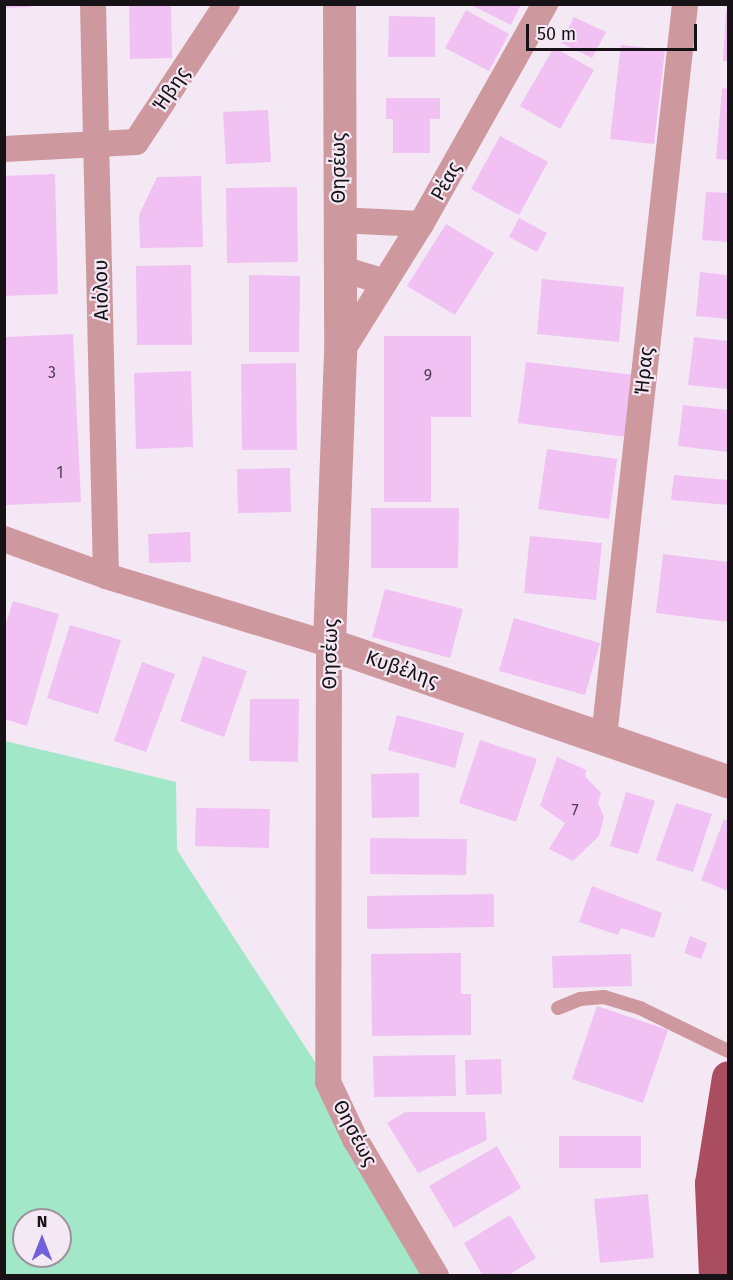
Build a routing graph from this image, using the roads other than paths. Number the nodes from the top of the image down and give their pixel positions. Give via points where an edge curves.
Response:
1 (93, 4) edge
2 (227, 4) edge
3 (339, 4) edge
4 (545, 4) edge
5 (685, 4) edge
6 (98, 144) junction
7 (4, 149) edge
8 (338, 220) junction
9 (421, 224) junction
10 (339, 268) junction
11 (385, 282) junction
12 (340, 354) junction
13 (4, 539) edge
14 (106, 576) junction
15 (329, 644) junction
16 (604, 737) junction
17 (729, 782) edge
18 (558, 1008) dead end
19 (729, 1051) edge
20 (729, 1077) edge
21 (436, 1275) edge
22 (715, 1275) edge

1 - 6 street, Αιόλου
2 - 6 street, Ήβης via 136,142
3 - 8 street, Θησέως
4 - 9 street, Ρέας
5 - 16 street, Ήρας
6 - 7 street
6 - 14 street, Αιόλου
8 - 9 street
8 - 10 street, Θησέως
9 - 11 street, Ρέας
10 - 11 street
10 - 12 street, Θησέως
11 - 12 street, Ρέας
12 - 15 street, Θησέως
13 - 14 street, Κυβέλης
14 - 15 street, Κυβέλης
15 - 16 street, Κυβέλης
15 - 21 street, Θησέως via 328,1082 356,1139
16 - 17 street, Κυβέλης
18 - 19 lane via 580,999 604,997 640,1008
20 - 22 main road via 711,1183

